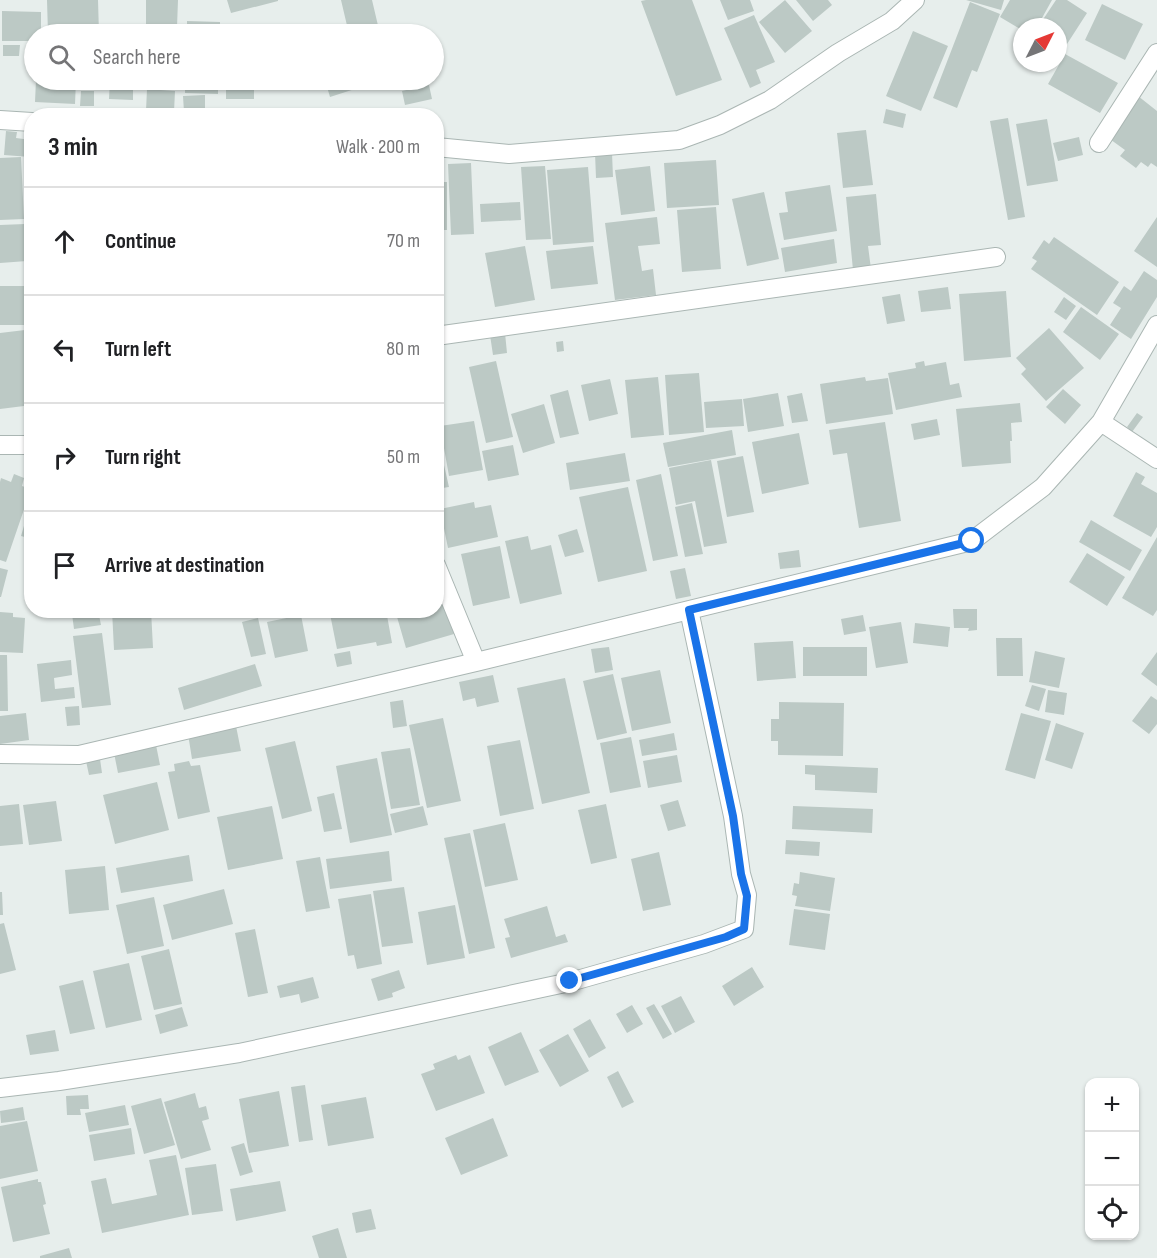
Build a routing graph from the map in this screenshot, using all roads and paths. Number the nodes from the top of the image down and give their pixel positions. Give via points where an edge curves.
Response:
1 (915, 0) edge
2 (1157, 53) edge
3 (0, 120) edge
4 (24, 122) edge
5 (1099, 143) dead end
6 (444, 148) edge
7 (996, 257) dead end
8 (1157, 325) edge
9 (444, 335) edge
10 (1101, 422) junction
11 (0, 445) edge
12 (24, 445) edge
13 (1157, 459) edge
14 (444, 584) edge
15 (689, 610) junction
16 (476, 662) junction
17 (0, 754) edge
18 (0, 1088) edge

1 - 6 street via 892,21 771,100 679,140 508,154
2 - 5 street
3 - 4 street
7 - 9 street
8 - 10 street
10 - 13 street
10 - 15 street via 1043,487 972,541
11 - 12 street
14 - 16 street
15 - 16 street
15 - 18 street via 747,896 744,929 570,981 285,1043
16 - 17 street via 79,755

